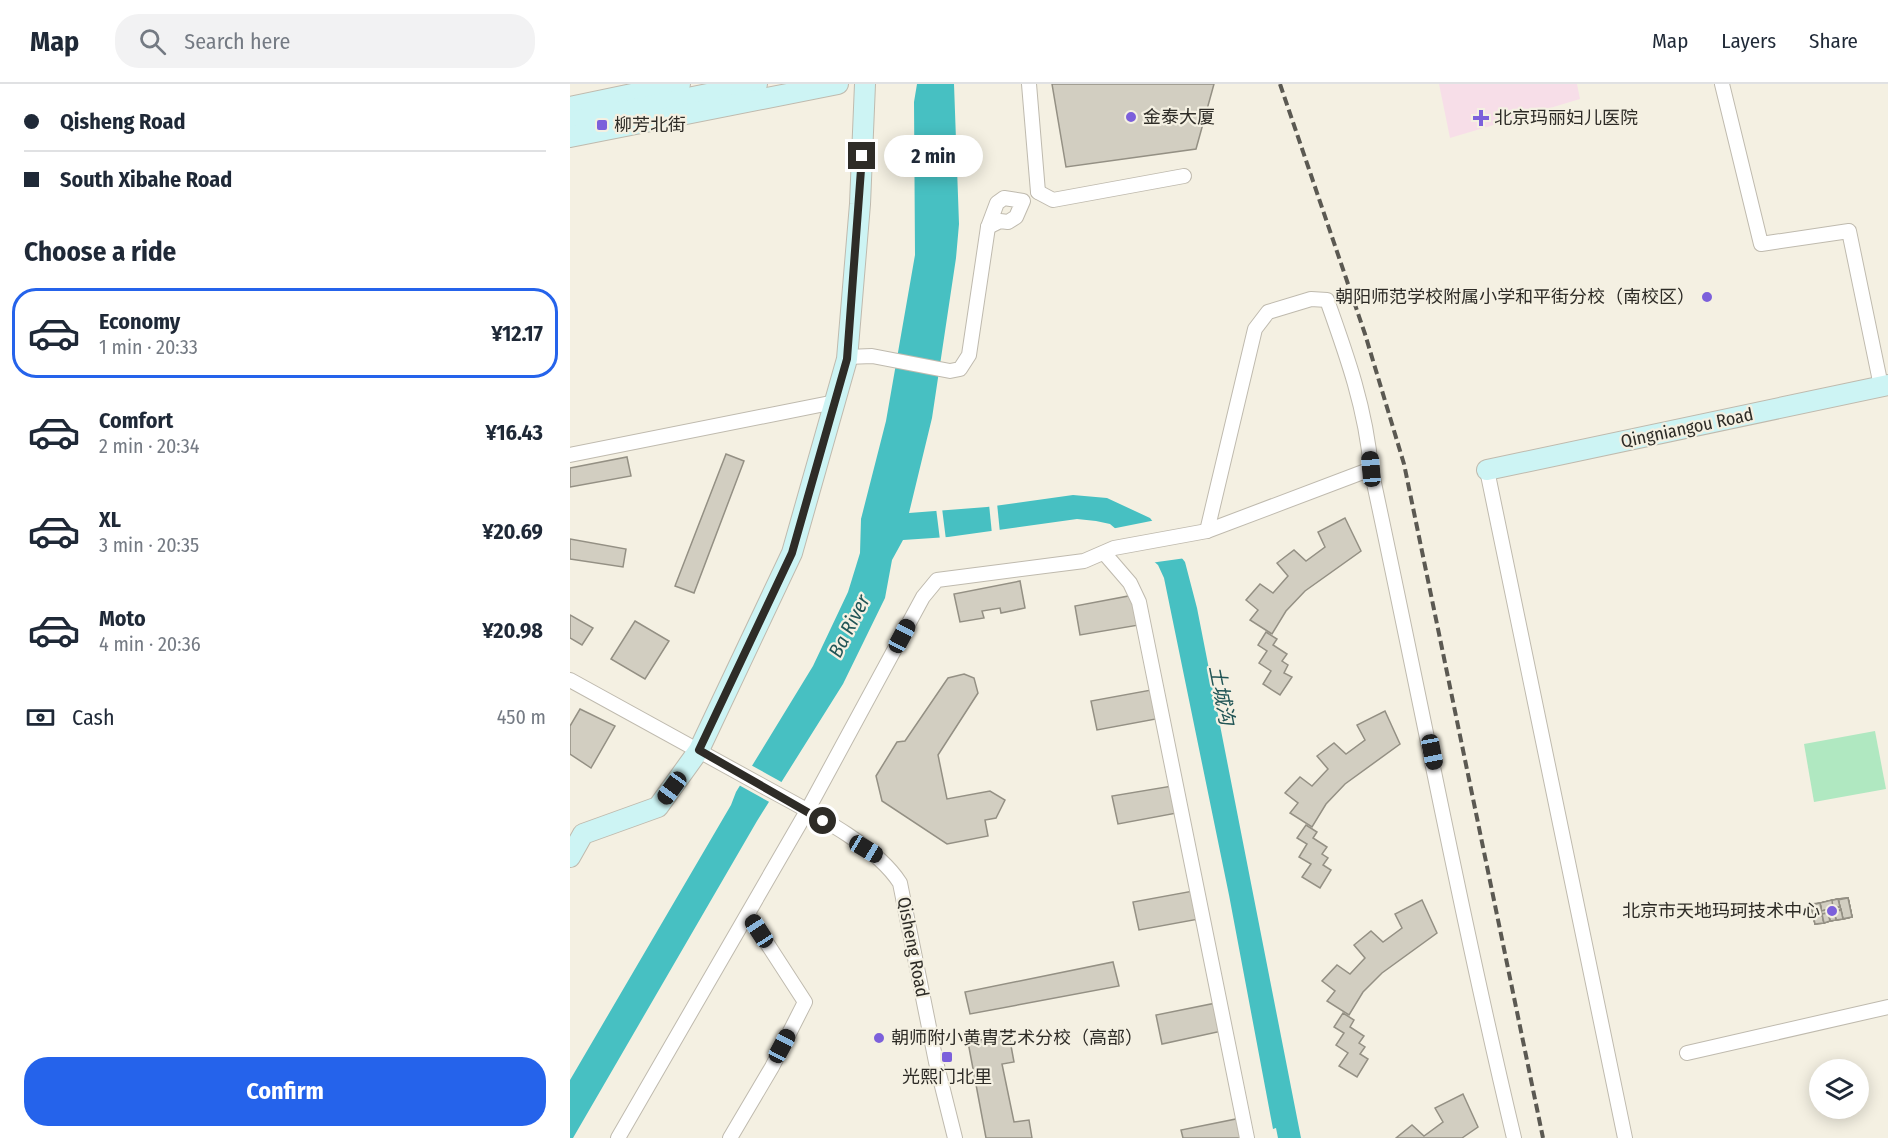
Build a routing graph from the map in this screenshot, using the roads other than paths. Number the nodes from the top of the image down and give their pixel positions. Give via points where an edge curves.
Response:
1 (617, 84) edge
2 (680, 84) edge
3 (757, 84) edge
4 (837, 84) edge
5 (865, 84) edge
6 (1029, 84) edge
7 (1722, 84) edge
8 (644, 88) edge
9 (570, 93) edge
10 (570, 107) edge
11 (570, 122) edge
12 (570, 137) edge
13 (1184, 176) dead end
14 (1038, 192) junction
15 (848, 357) junction
16 (1884, 385) edge
17 (835, 402) junction
18 (570, 455) edge
19 (1371, 469) junction
20 (1486, 470) joint
21 (1207, 531) junction
22 (1110, 551) junction
23 (570, 680) edge
24 (699, 750) junction
25 (802, 808) junction
26 (570, 857) edge
27 (748, 914) junction
28 (1888, 1007) edge
29 (1687, 1053) dead end
30 (618, 1138) edge
31 (730, 1138) edge
32 (955, 1138) edge
33 (1247, 1138) edge
34 (1514, 1138) edge
35 (1625, 1138) edge

1 - 9 street
2 - 8 street
3 - 11 street
4 - 12 street
5 - 15 street
6 - 14 street
7 - 16 street via 1761,244 1849,231
8 - 10 street
13 - 14 street via 1053,200
14 - 15 street via 1023,201 1004,198 997,203 988,226 969,355 960,369 872,356
15 - 17 street
16 - 20 street, Qingniangou Road
17 - 18 street
17 - 24 street via 792,553
19 - 21 street
19 - 21 street via 1368,429 1327,300 1311,300 1268,312 1255,329
19 - 34 street via 1484,1014
20 - 35 street
21 - 22 street
22 - 25 street via 1084,561 937,580 922,597
22 - 33 street via 1139,602
23 - 24 street, Qisheng Road
24 - 25 street, Qisheng Road
24 - 26 street via 658,807 583,834
25 - 27 street
25 - 32 street, Qisheng Road via 876,855 900,883
27 - 30 street
27 - 31 street via 805,1002
28 - 29 street

